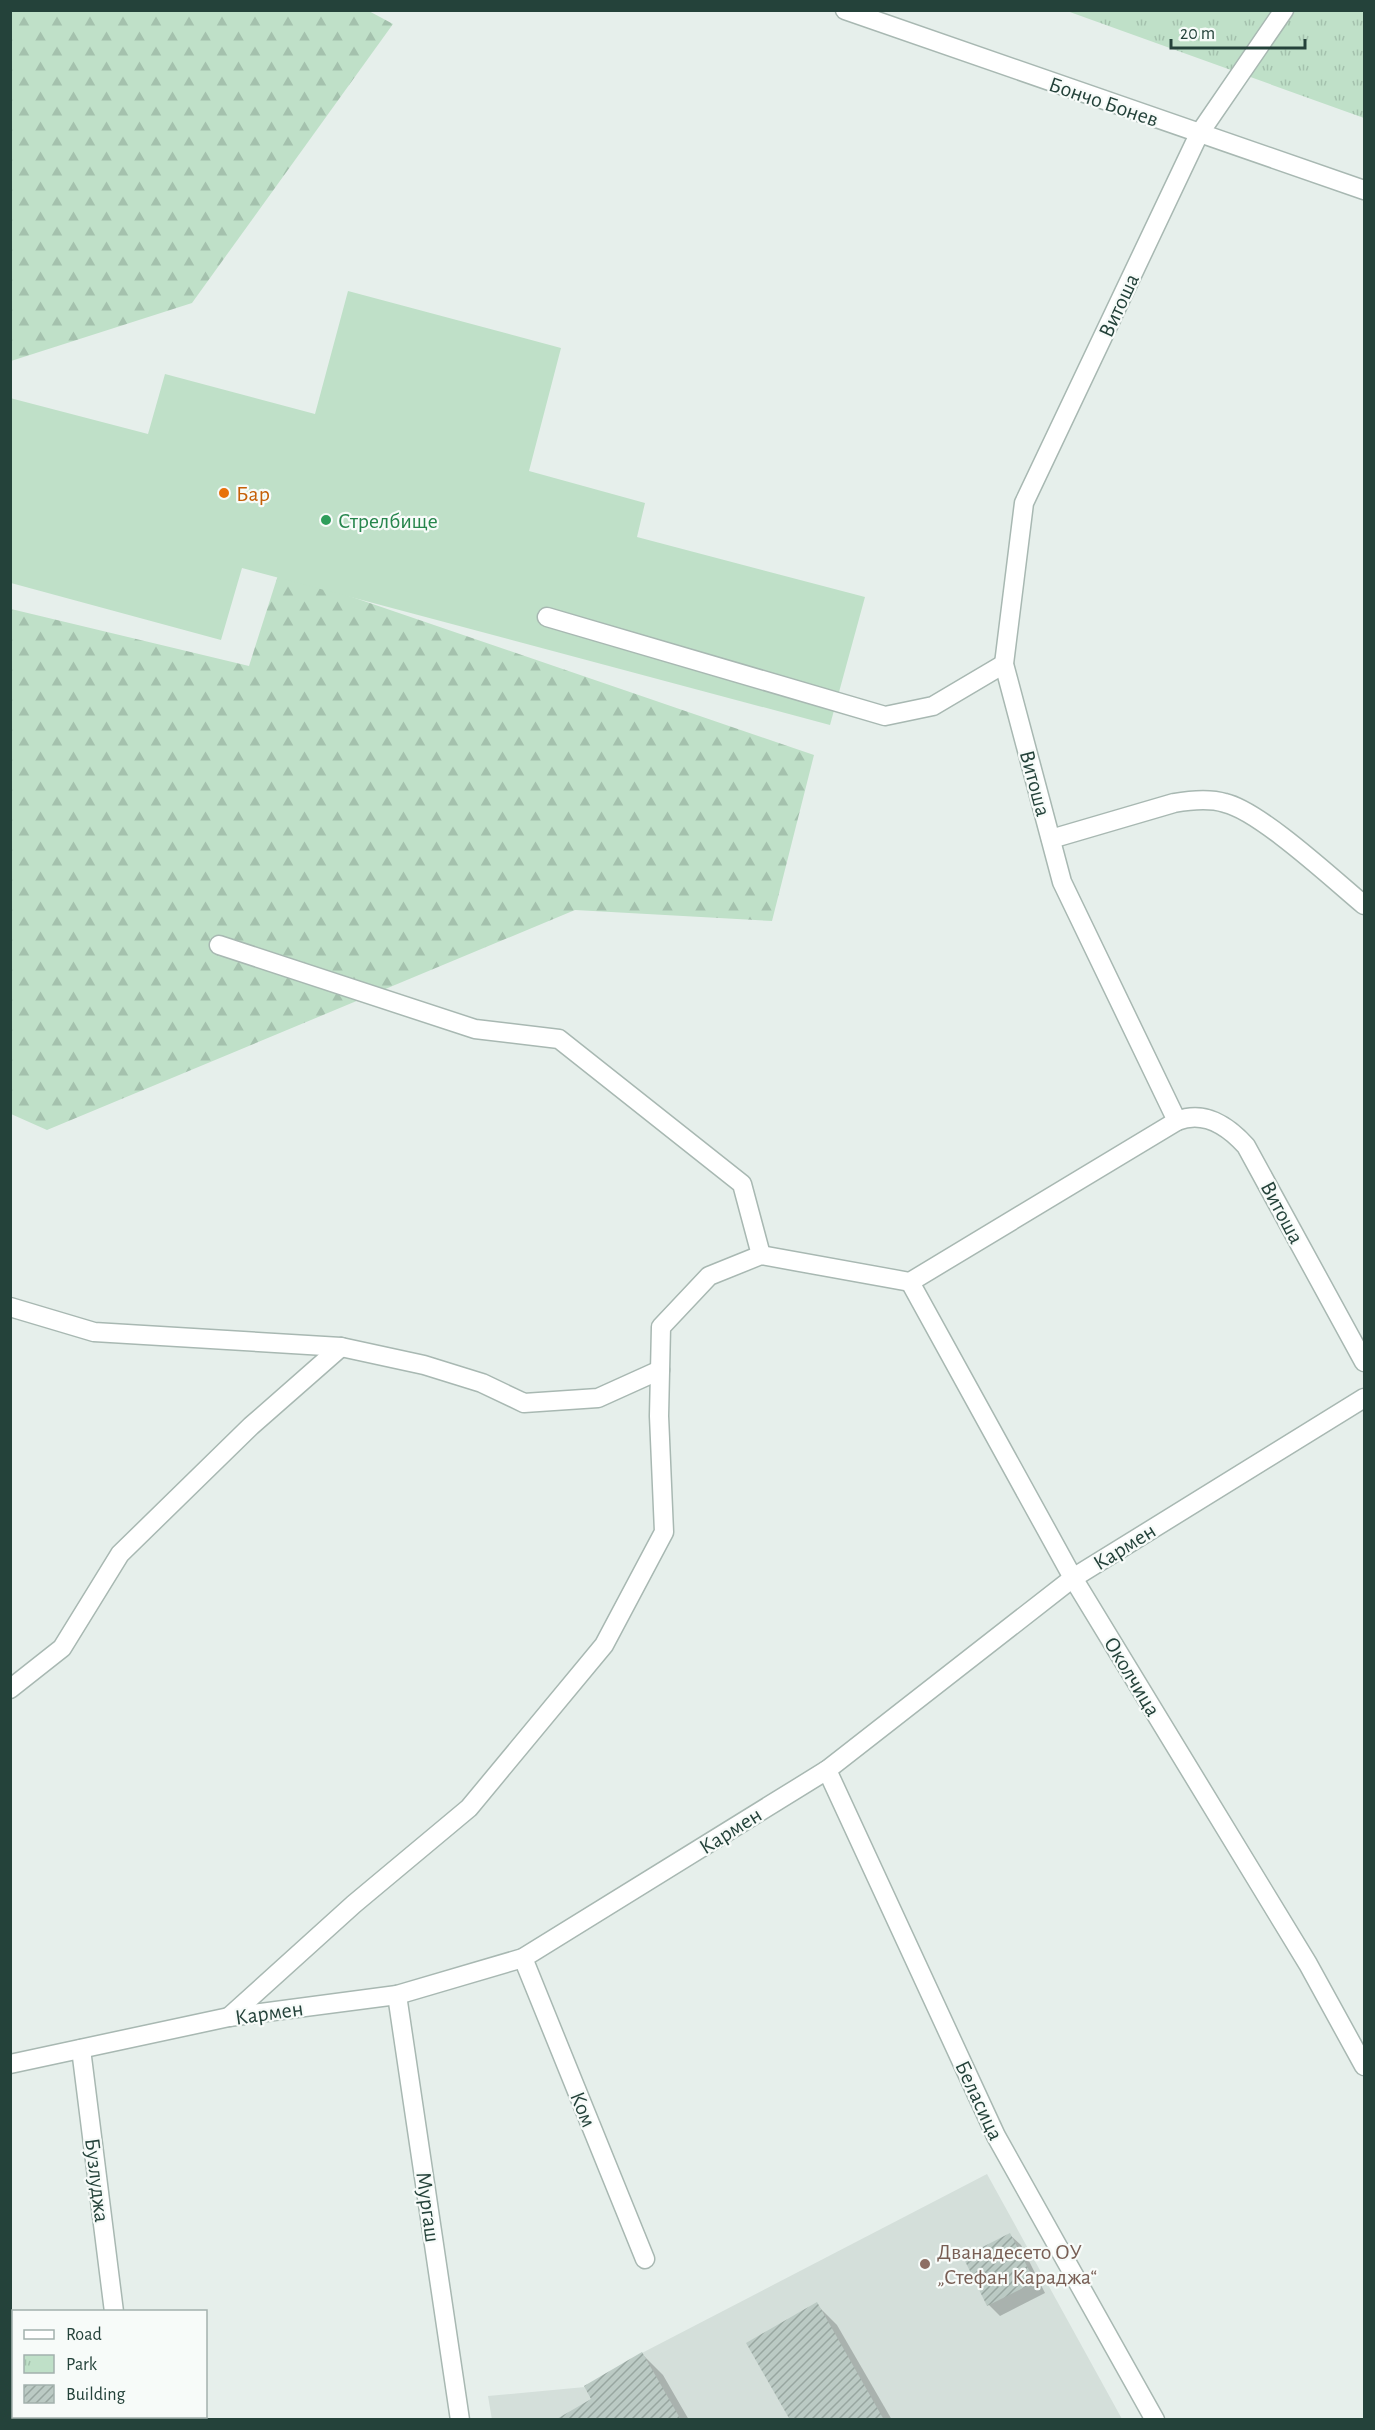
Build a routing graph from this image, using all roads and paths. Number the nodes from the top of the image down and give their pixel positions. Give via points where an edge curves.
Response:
1 (845, 10) edge
2 (1284, 10) edge
3 (1199, 134) junction
4 (1365, 190) edge
5 (547, 617) dead end
6 (1004, 664) junction
7 (1051, 839) junction
8 (1365, 905) edge
9 (219, 945) dead end
10 (1178, 1121) junction
11 (761, 1255) junction
12 (910, 1282) junction
13 (10, 1307) edge
14 (341, 1347) junction
15 (1365, 1362) edge
16 (660, 1370) junction
17 (1365, 1398) edge
18 (1073, 1578) junction
19 (10, 1689) edge
20 (827, 1770) junction
21 (523, 1958) junction
22 (397, 1995) junction
23 (229, 2017) junction
24 (81, 2049) junction
25 (10, 2064) edge
26 (1365, 2066) edge
27 (645, 2259) dead end
28 (114, 2310) edge
29 (460, 2420) edge
30 (1155, 2420) edge

1 - 3 street, Бончо Бонев
2 - 3 street, Витоша
3 - 4 street, Бончо Бонев
3 - 6 street, Витоша via 1024,503
5 - 6 street via 885,716 933,706
6 - 7 street, Витоша
7 - 8 street via 1164,805 1195,800 1225,802 1252,815
7 - 10 street, Витоша via 1067,893
9 - 11 street via 475,1029 559,1039 742,1184
10 - 12 street
10 - 15 street, Витоша via 1189,1117 1209,1119 1246,1146
11 - 12 street
11 - 16 street via 709,1276 661,1327
12 - 18 street, Околчица
13 - 14 street via 94,1332
14 - 16 street via 424,1365 482,1383 524,1403 598,1398
14 - 19 street via 251,1426 120,1554 62,1648
16 - 23 street via 664,1532 604,1645 469,1808 354,1904
17 - 18 street, Кармен
18 - 20 street, Кармен
18 - 26 street, Околчица via 1308,1964
20 - 21 street, Кармен
20 - 30 street, Беласица via 996,2136
21 - 22 street, Кармен
21 - 27 street, Ком
22 - 23 street, Кармен
22 - 29 street, Мургаш
23 - 24 street, Кармен
24 - 25 street, Кармен
24 - 28 street, Бузлуджа

